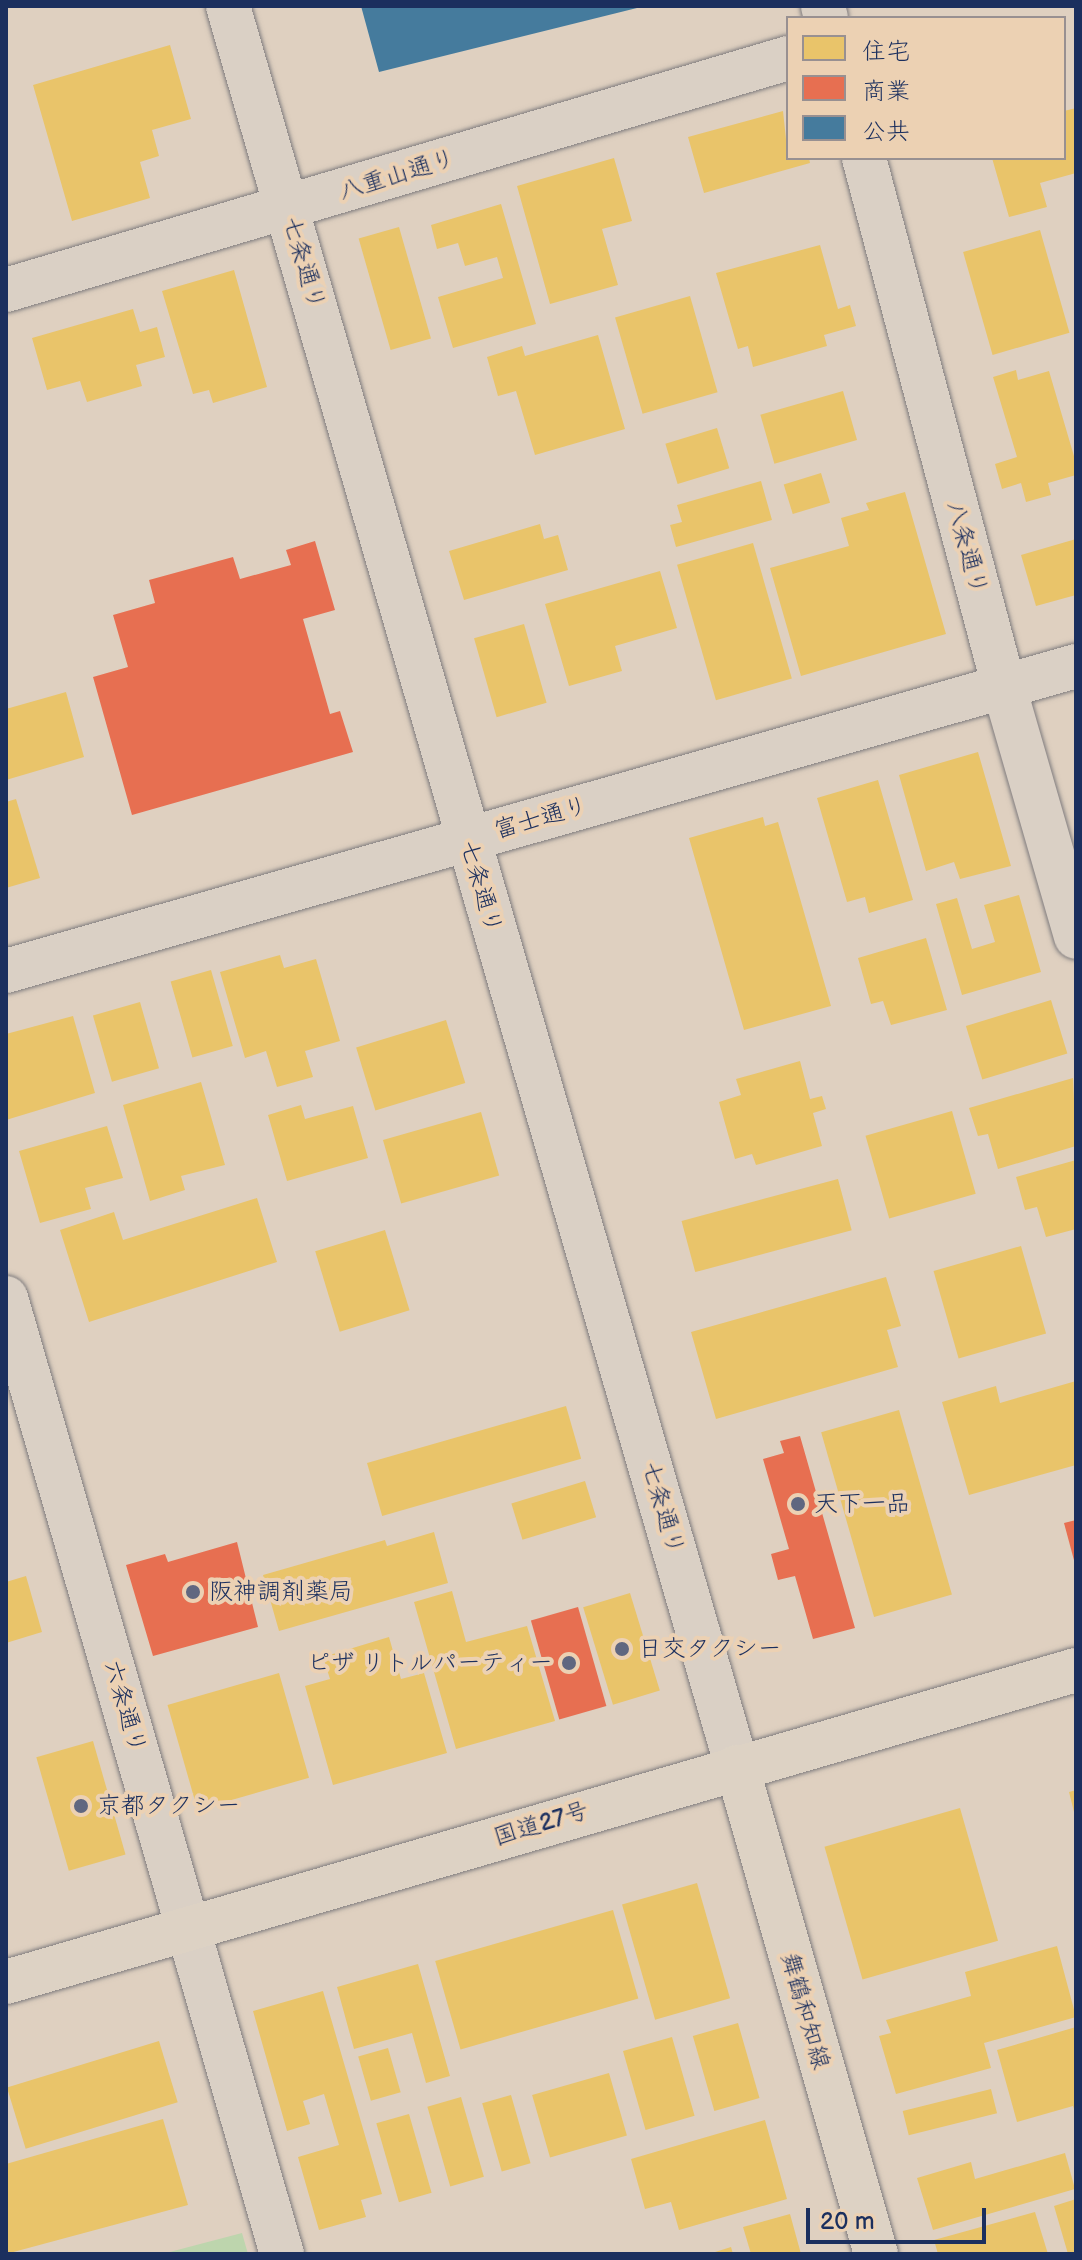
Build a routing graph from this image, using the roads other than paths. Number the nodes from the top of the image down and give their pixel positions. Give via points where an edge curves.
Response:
1 (228, 6) edge
2 (786, 59) edge
3 (865, 160) edge
4 (288, 207) junction
5 (6, 290) edge
6 (1076, 666) edge
7 (1004, 687) junction
8 (467, 839) junction
9 (1076, 937) edge
10 (6, 971) edge
11 (6, 1298) edge
12 (1076, 1670) edge
13 (737, 1767) junction
14 (189, 1929) junction
15 (6, 1982) edge
16 (282, 2254) edge
17 (876, 2254) edge

1 - 4 street, 七条通り
2 - 4 street, 八重山通り
3 - 7 street, 八条通り
4 - 5 street, 八重山通り
4 - 8 street, 七条通り
6 - 7 street, 富士通り
7 - 8 street, 富士通り
7 - 9 street, 八条通り
8 - 10 street, 富士通り
8 - 13 street, 七条通り
11 - 14 street, 六条通り
12 - 13 main road, 国道27号
13 - 14 main road, 国道27号
13 - 17 main road, 舞鶴和知線
14 - 15 main road, 国道27号
14 - 16 street, 六条通り

